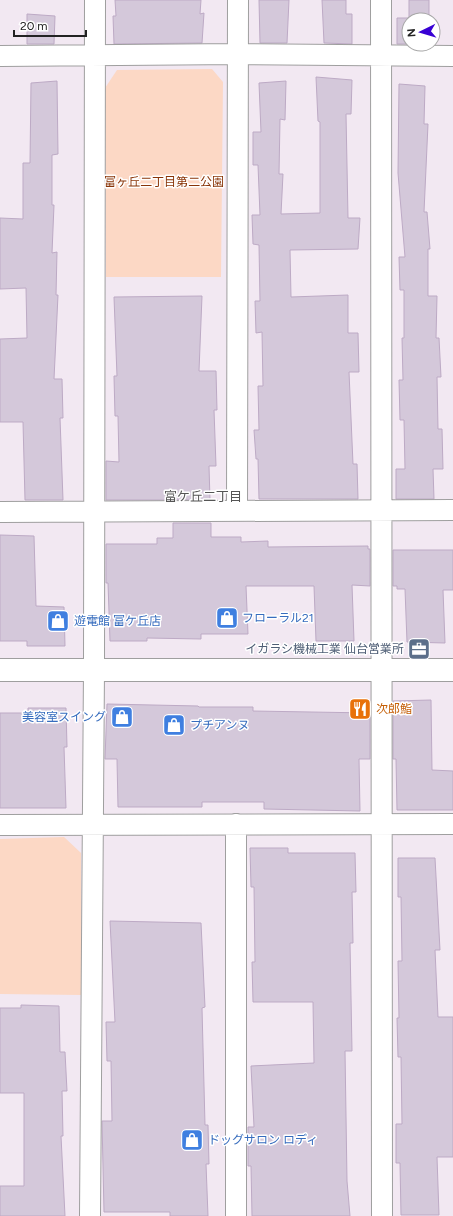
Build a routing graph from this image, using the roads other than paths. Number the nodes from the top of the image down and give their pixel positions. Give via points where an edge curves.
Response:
1 (95, 0) edge
2 (238, 0) edge
3 (381, 0) edge
4 (238, 54) junction
5 (0, 56) edge
6 (94, 56) junction
7 (453, 56) edge
8 (381, 57) junction
9 (382, 509) junction
10 (453, 510) edge
11 (236, 511) junction
12 (0, 512) edge
13 (93, 513) junction
14 (0, 670) edge
15 (94, 670) junction
16 (382, 670) junction
17 (453, 670) edge
18 (236, 824) junction
19 (382, 824) junction
20 (453, 824) edge
21 (0, 825) edge
22 (93, 825) junction
23 (90, 1216) edge
24 (236, 1216) edge
25 (382, 1216) edge

1 - 6 street
2 - 4 street
3 - 8 street
4 - 6 street
4 - 8 street
4 - 11 street
5 - 6 street
6 - 13 street
7 - 8 street
8 - 9 street
9 - 10 street
9 - 11 street
9 - 16 street
11 - 13 street
12 - 13 street
13 - 15 street
14 - 15 street
15 - 16 street
15 - 22 street
16 - 17 street
16 - 19 street
18 - 19 street
18 - 22 street
18 - 24 street
19 - 20 street
19 - 25 street
21 - 22 street
22 - 23 street

